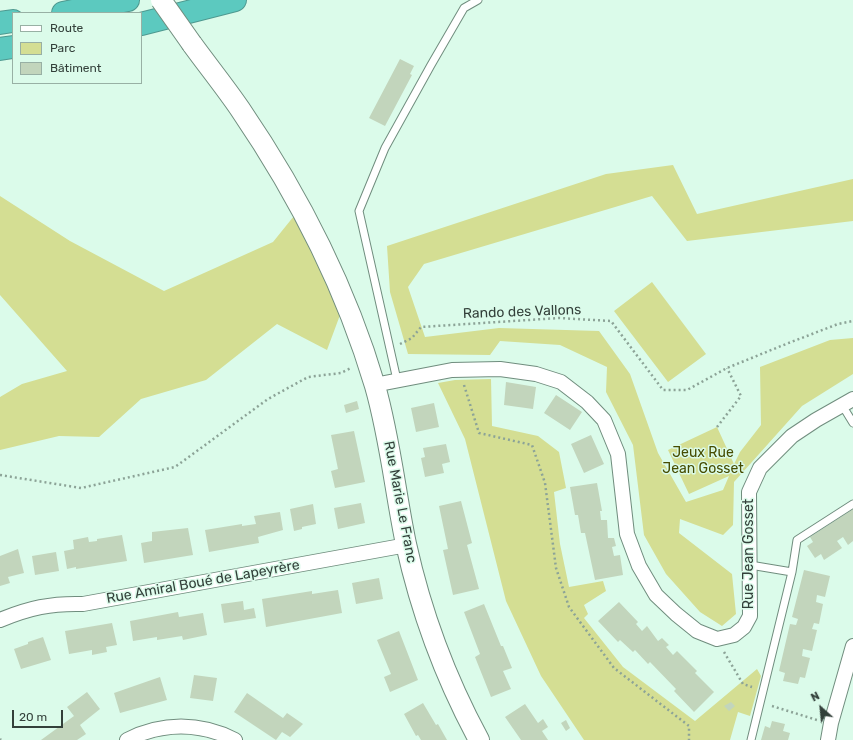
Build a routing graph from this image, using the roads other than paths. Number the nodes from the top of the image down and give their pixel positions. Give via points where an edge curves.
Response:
1 (128, 0) edge
2 (161, 0) edge
3 (235, 0) edge
4 (478, 0) edge
5 (68, 12) edge
6 (12, 21) edge
7 (0, 23) edge
8 (142, 24) edge
9 (12, 47) edge
10 (0, 49) edge
11 (397, 380) junction
12 (374, 385) junction
13 (848, 402) edge
14 (853, 423) edge
15 (853, 504) edge
16 (407, 545) junction
17 (750, 565) junction
18 (792, 572) junction
19 (0, 620) edge
20 (853, 646) edge
21 (127, 740) edge
22 (235, 740) edge
23 (480, 740) edge
24 (752, 740) edge
25 (828, 740) edge

1 - 5 highway
2 - 12 street, Rue Marie Le Franc, bridge via 240,109 301,210 328,261
3 - 8 highway
4 - 11 lane via 464,8 427,72 385,148 359,211
6 - 7 highway
9 - 10 highway
11 - 12 street
11 - 17 street, Rue Jean Gosset via 459,370 500,369 536,374 561,382 587,402 604,420 618,454 627,534 639,566 656,595 697,631 717,639 734,635 744,627 750,616
12 - 16 street, Rue Marie Le Franc via 384,420
13 - 14 lane
13 - 17 street, Rue Jean Gosset via 792,436 760,468 749,492
15 - 18 lane via 797,540
16 - 19 street, Rue Amiral Boué de Lapeyrère via 83,604 60,604 28,609
16 - 23 street, Rue Marie Le Franc via 436,648 458,701
17 - 18 lane
18 - 24 lane
20 - 25 street
21 - 22 street via 147,732 188,726 208,728

